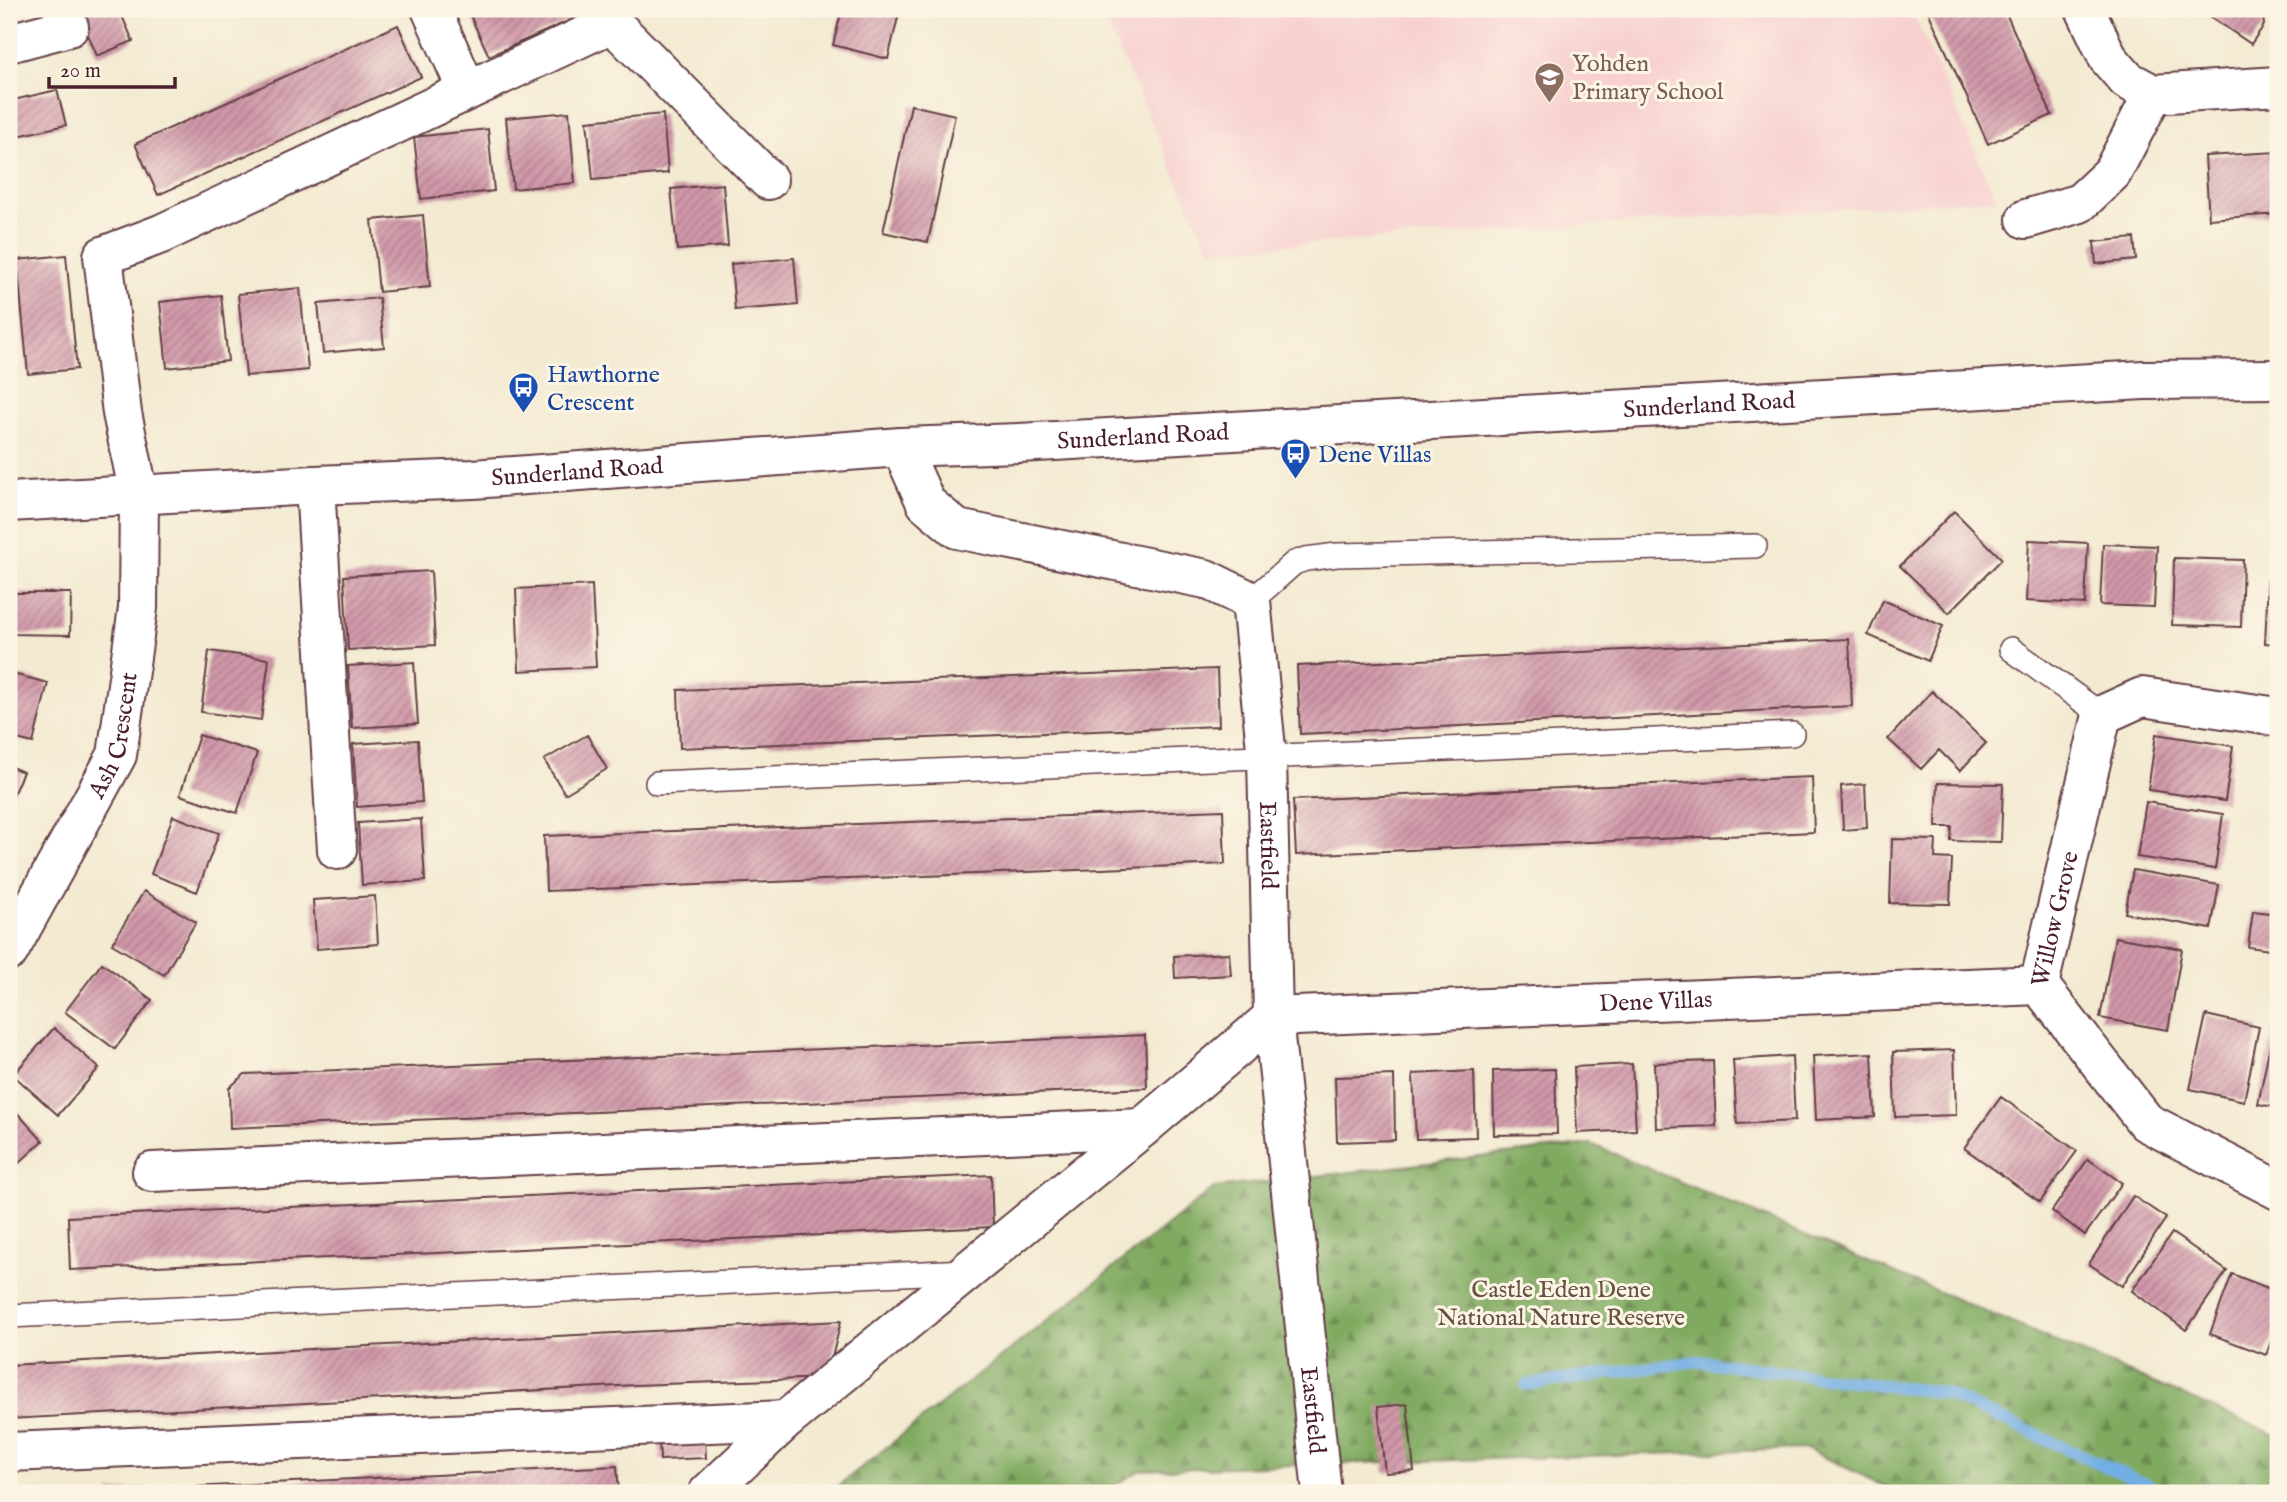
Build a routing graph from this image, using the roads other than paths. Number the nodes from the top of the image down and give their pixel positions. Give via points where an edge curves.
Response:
1 (431, 9) edge
2 (2085, 9) edge
3 (608, 16) edge
4 (69, 26) dead end
5 (9, 43) edge
6 (2278, 86) edge
7 (467, 90) junction
8 (2153, 94) junction
9 (768, 180) dead end
10 (2026, 219) dead end
11 (2278, 379) edge
12 (901, 447) junction
13 (315, 485) junction
14 (139, 495) junction
15 (9, 502) edge
16 (1755, 546) dead end
17 (1251, 601) junction
18 (2011, 649) dead end
19 (2102, 715) junction
20 (2278, 717) edge
21 (1792, 734) dead end
22 (1268, 758) junction
23 (657, 783) dead end
24 (337, 850) dead end
25 (9, 951) edge
26 (2039, 985) junction
27 (1273, 1017) junction
28 (1142, 1128) junction
29 (152, 1172) dead end
30 (2278, 1190) edge
31 (969, 1270) junction
32 (9, 1316) edge
33 (786, 1420) junction
34 (9, 1452) edge
35 (708, 1493) edge
36 (1322, 1493) edge

1 - 7 street
2 - 8 street via 2108,58 2127,79
3 - 7 street
3 - 9 street
4 - 5 street
6 - 8 street
7 - 14 street, Ash Crescent via 161,234 103,256 122,413
8 - 10 street via 2112,173 2080,203
11 - 12 street, Sunderland Road via 2144,380
12 - 13 street, Sunderland Road via 473,479
12 - 17 street via 926,503 957,529 1206,579
13 - 14 street, Sunderland Road
13 - 24 street
14 - 15 street, Sunderland Road
14 - 25 street, Ash Crescent via 138,608 117,755
16 - 17 lane via 1327,556 1294,563
17 - 22 street, Eastfield
18 - 19 lane
19 - 20 street via 2143,697
19 - 26 street, Willow Grove
21 - 22 lane
22 - 23 lane
22 - 27 street, Eastfield
26 - 27 street, Dene Villas
26 - 30 street, Willow Grove via 2146,1122
27 - 28 street
27 - 36 street, Eastfield
28 - 29 street
28 - 31 street
31 - 32 lane
31 - 33 street
33 - 34 street
33 - 35 street

